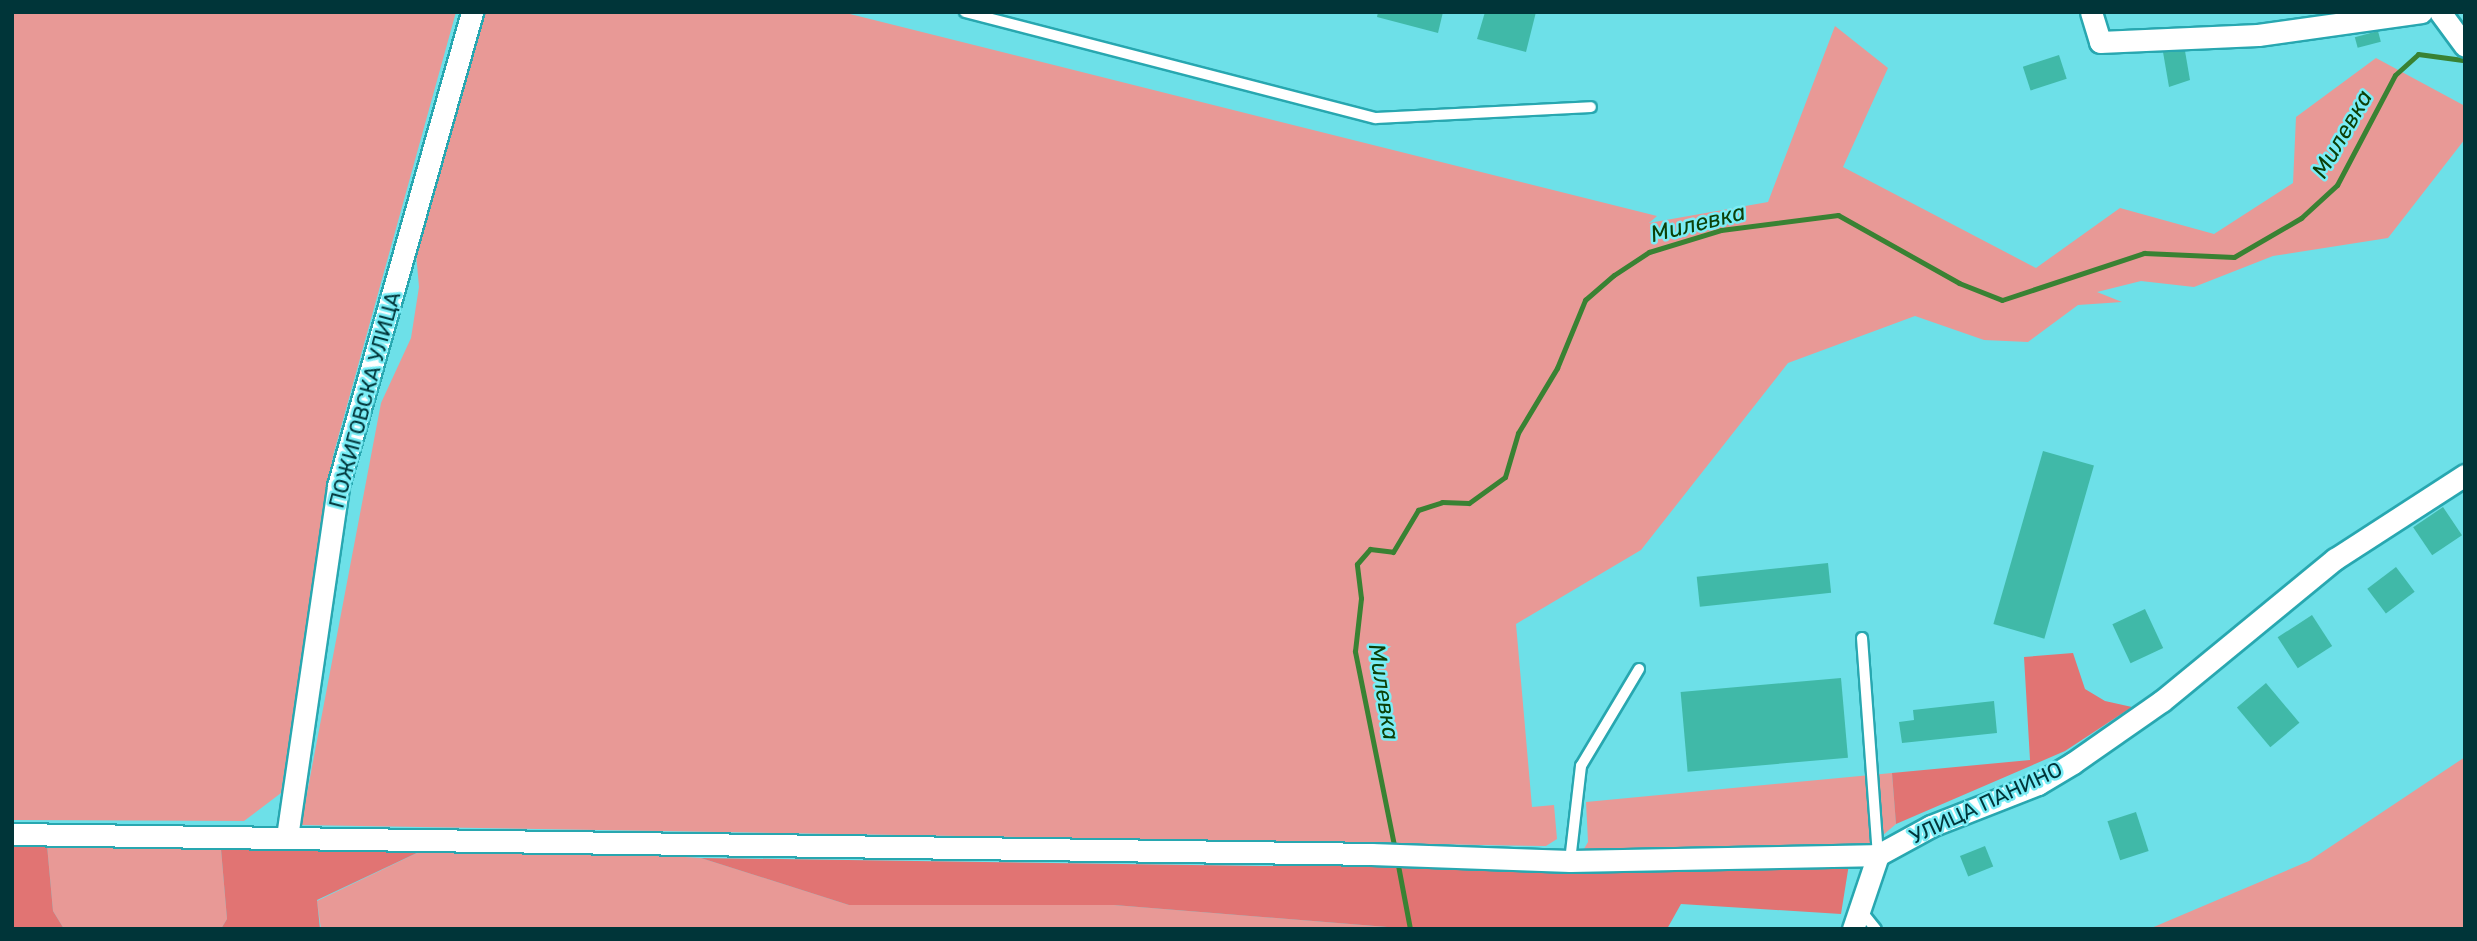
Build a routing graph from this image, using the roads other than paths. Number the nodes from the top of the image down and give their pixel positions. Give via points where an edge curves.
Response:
1 (472, 12) edge
2 (965, 12) edge
3 (2091, 12) edge
4 (2421, 12) edge
5 (2440, 12) edge
6 (2465, 46) edge
7 (1591, 107) dead end
8 (2465, 475) edge
9 (1862, 638) dead end
10 (1639, 669) dead end
11 (12, 834) edge
12 (287, 837) junction
13 (1878, 855) junction
14 (1570, 861) junction
15 (1857, 920) edge
16 (1876, 929) edge

1 - 12 street, ПОЖИГОВСКА УЛИЦА via 338,486
2 - 7 lane via 1376,118
3 - 4 street via 2100,42 2258,36
5 - 6 street
8 - 13 street, УЛИЦА ПАНИНО via 2335,559 2162,701 2073,762 2038,784 1931,827
9 - 13 lane
10 - 14 lane via 1581,766
11 - 12 street, УЛИЦА ПАНИНО
12 - 14 street, УЛИЦА ПАНИНО
13 - 14 street, УЛИЦА ПАНИНО
13 - 15 street
15 - 16 lane

